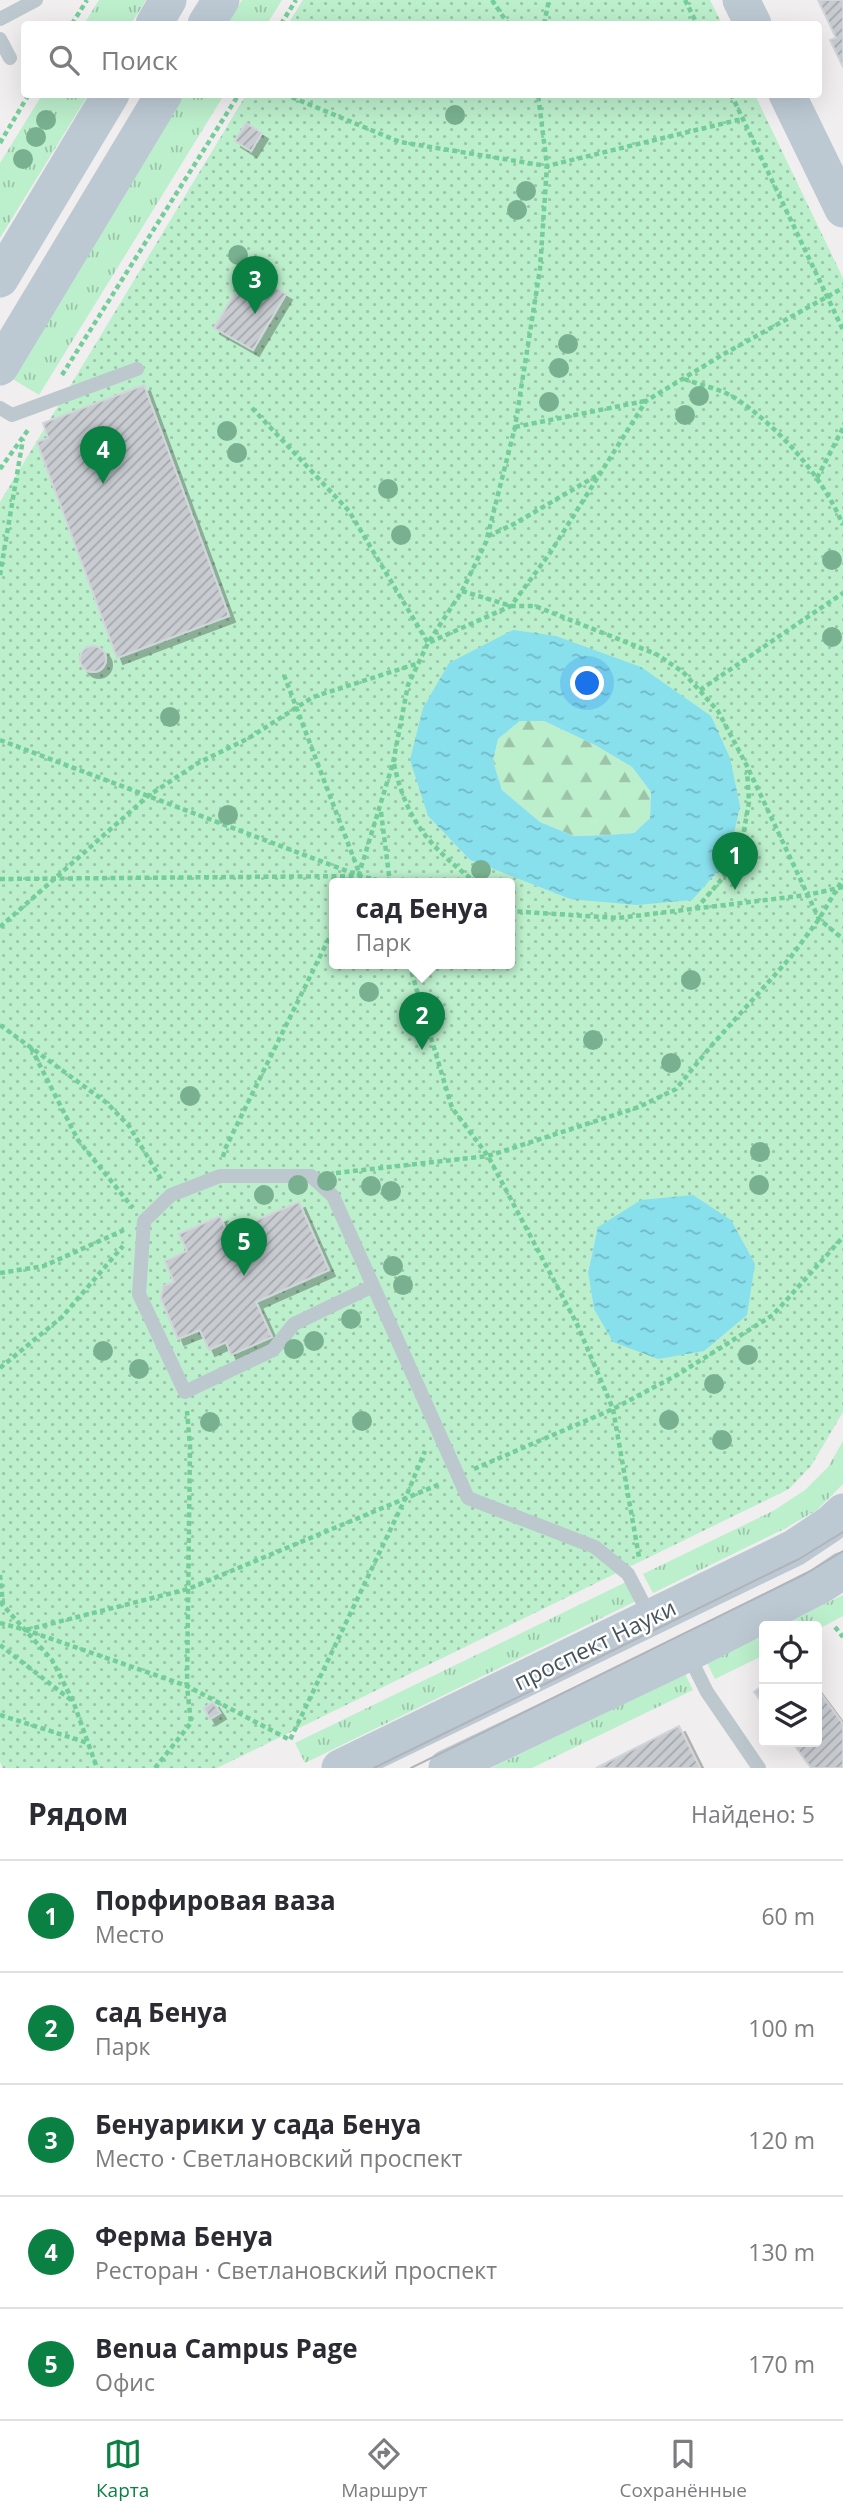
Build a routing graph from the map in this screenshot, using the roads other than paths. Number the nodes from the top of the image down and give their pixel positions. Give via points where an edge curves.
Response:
1 (36, 0) edge
2 (168, 0) edge
3 (221, 0) edge
4 (741, 0) edge
5 (0, 19) edge
6 (156, 21) edge
7 (208, 21) edge
8 (752, 21) edge
9 (0, 38) edge
10 (10, 58) dead end
11 (109, 98) edge
12 (162, 98) edge
13 (789, 98) edge
14 (843, 209) edge
15 (0, 279) edge
16 (0, 367) edge
17 (137, 369) dead end
18 (0, 408) edge
19 (373, 1286) junction
20 (843, 1512) edge
21 (843, 1570) edge
22 (651, 1618) junction
23 (688, 1653) junction
24 (340, 1768) edge
25 (447, 1768) edge
26 (759, 1768) edge

1 - 5 lane
2 - 6 main road
3 - 7 main road
4 - 8 main road
9 - 10 lane
11 - 15 main road
12 - 16 main road
13 - 14 main road
17 - 18 lane via 12,415
19 - 19 lane via 333,1196 311,1176 220,1175 171,1195 144,1221 139,1294 185,1391 273,1350 293,1324
19 - 22 lane via 468,1499 595,1547 628,1574
20 - 22 main road, проспект Науки via 794,1548
21 - 23 main road, проспект Науки
22 - 24 main road, проспект Науки
23 - 25 main road, проспект Науки
23 - 26 lane via 707,1692

